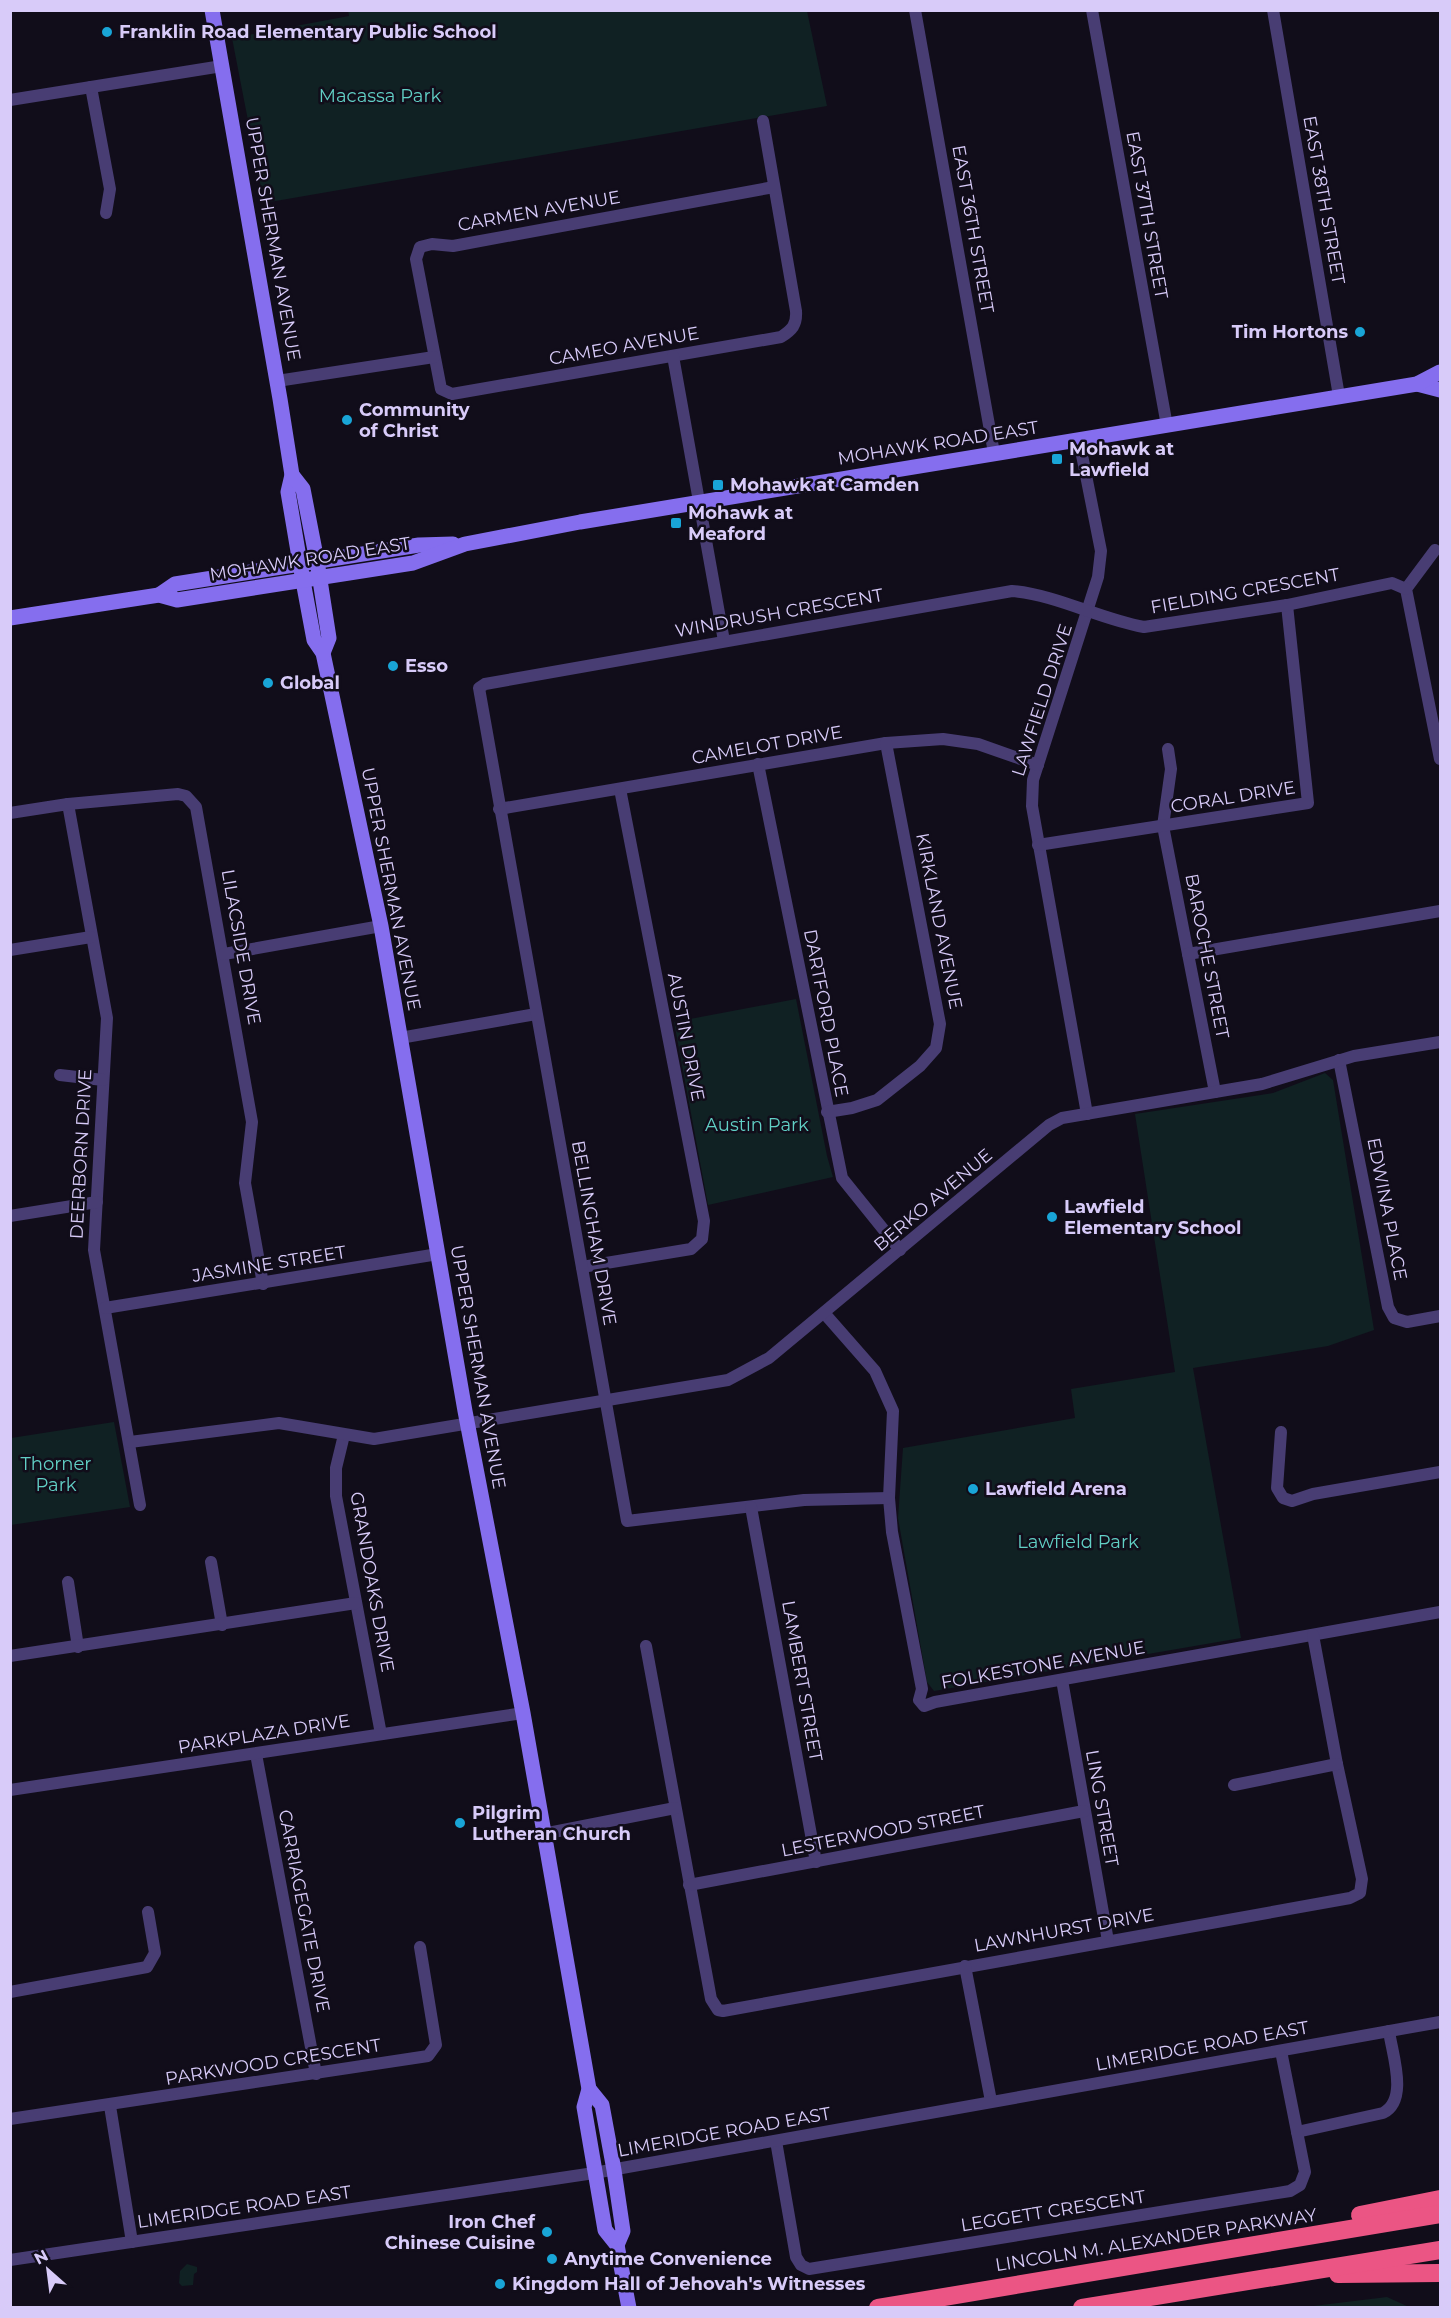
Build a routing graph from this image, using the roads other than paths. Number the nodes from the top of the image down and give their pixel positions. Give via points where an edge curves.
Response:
1 (212, 10) edge
2 (915, 10) edge
3 (1092, 10) edge
4 (1273, 10) edge
5 (222, 66) junction
6 (91, 87) junction
7 (10, 100) edge
8 (763, 121) dead end
9 (774, 187) junction
10 (106, 213) dead end
11 (673, 356) junction
12 (434, 357) junction
13 (1440, 372) edge
14 (277, 381) junction
15 (1417, 384) junction
16 (1440, 390) edge
17 (1339, 396) junction
18 (1167, 426) junction
19 (1079, 440) junction
20 (994, 453) junction
21 (292, 475) junction
22 (698, 502) junction
23 (465, 544) junction
24 (1435, 550) dead end
25 (316, 561) junction
26 (300, 563) junction
27 (319, 579) junction
28 (303, 581) junction
29 (1406, 590) junction
30 (159, 595) junction
31 (1287, 605) junction
32 (1089, 612) junction
33 (10, 618) edge
34 (724, 641) junction
35 (323, 653) junction
36 (479, 693) joint
37 (886, 743) junction
38 (1168, 749) dead end
39 (1440, 759) edge
40 (758, 764) junction
41 (1038, 765) junction
42 (620, 789) junction
43 (68, 804) junction
44 (500, 809) junction
45 (10, 813) edge
46 (1163, 826) junction
47 (1038, 846) junction
48 (1440, 911) edge
49 (381, 926) junction
50 (92, 937) junction
51 (10, 950) edge
52 (224, 954) junction
53 (1188, 954) junction
54 (536, 1014) junction
55 (400, 1038) junction
56 (1440, 1042) edge
57 (1339, 1060) junction
58 (60, 1075) dead end
59 (103, 1080) junction
60 (1215, 1092) junction
61 (827, 1112) junction
62 (1087, 1114) junction
63 (97, 1202) junction
64 (10, 1216) edge
65 (900, 1250) junction
66 (438, 1254) junction
67 (582, 1267) junction
68 (263, 1284) junction
69 (105, 1308) junction
70 (825, 1314) junction
71 (1440, 1316) edge
72 (607, 1402) junction
73 (467, 1423) junction
74 (1281, 1432) dead end
75 (344, 1435) junction
76 (130, 1442) junction
77 (1440, 1472) edge
78 (889, 1498) junction
79 (140, 1505) dead end
80 (751, 1507) junction
81 (211, 1563) dead end
82 (68, 1582) dead end
83 (356, 1603) junction
84 (1440, 1612) edge
85 (222, 1624) junction
86 (1313, 1635) junction
87 (646, 1646) dead end
88 (78, 1647) junction
89 (10, 1656) edge
90 (1062, 1680) junction
91 (523, 1713) junction
92 (381, 1734) junction
93 (256, 1754) junction
94 (1337, 1764) junction
95 (1234, 1785) dead end
96 (10, 1790) edge
97 (675, 1808) junction
98 (1084, 1811) junction
99 (543, 1834) junction
100 (816, 1862) junction
101 (689, 1885) junction
102 (148, 1912) dead end
103 (1108, 1941) junction
104 (420, 1947) dead end
105 (965, 1966) junction
106 (10, 1992) edge
107 (1440, 2022) edge
108 (1389, 2031) junction
109 (1281, 2050) junction
110 (316, 2074) junction
111 (589, 2089) junction
112 (991, 2101) junction
113 (110, 2106) junction
114 (10, 2119) edge
115 (1297, 2132) junction
116 (776, 2141) junction
117 (614, 2170) junction
118 (594, 2173) junction
119 (1440, 2199) edge
120 (1440, 2214) edge
121 (1281, 2240) junction
122 (132, 2242) junction
123 (617, 2245) junction
124 (1440, 2250) edge
125 (10, 2260) edge
126 (1310, 2272) junction
127 (1440, 2273) edge
128 (628, 2307) edge
129 (878, 2307) edge
130 (1082, 2307) edge

1 - 5 main road, UPPER SHERMAN AVENUE
2 - 20 street, EAST 36TH STREET
3 - 18 street, EAST 37TH STREET
4 - 17 street, EAST 38TH STREET
5 - 6 street
5 - 14 main road, UPPER SHERMAN AVENUE
6 - 7 street
6 - 10 street via 110,189
8 - 9 street, CAMEO AVENUE
9 - 11 street, CAMEO AVENUE via 796,322 791,331 781,337
9 - 12 street, CARMEN AVENUE via 453,246 432,243 420,247 416,259
11 - 12 street, CAMEO AVENUE via 452,394 441,389
11 - 22 street
12 - 14 street
13 - 15 main road, MOHAWK ROAD EAST
14 - 21 main road, UPPER SHERMAN AVENUE
15 - 16 main road, MOHAWK ROAD EAST
15 - 17 main road, MOHAWK ROAD EAST
17 - 18 main road, MOHAWK ROAD EAST
18 - 19 main road, MOHAWK ROAD EAST
19 - 20 main road, MOHAWK ROAD EAST
19 - 32 street, LAWFIELD DRIVE via 1101,551
20 - 22 main road, MOHAWK ROAD EAST
21 - 25 main road, UPPER SHERMAN AVENUE via 303,489
21 - 26 main road, UPPER SHERMAN AVENUE via 288,492
22 - 23 main road, MOHAWK ROAD EAST
22 - 34 street
23 - 25 main road, MOHAWK ROAD EAST via 419,544
23 - 27 main road, MOHAWK ROAD EAST via 413,563
24 - 29 street
25 - 26 main road, MOHAWK ROAD EAST
25 - 27 main road, UPPER SHERMAN AVENUE
26 - 28 main road, UPPER SHERMAN AVENUE
26 - 30 main road, MOHAWK ROAD EAST via 175,584
27 - 28 main road, MOHAWK ROAD EAST
27 - 35 main road, UPPER SHERMAN AVENUE via 329,638
28 - 30 main road, MOHAWK ROAD EAST via 177,600
28 - 35 main road, UPPER SHERMAN AVENUE via 314,640
29 - 31 street, FIELDING CRESCENT via 1392,583
29 - 39 street
30 - 33 main road, MOHAWK ROAD EAST
31 - 32 street, FIELDING CRESCENT via 1144,627
31 - 46 street, CORAL DRIVE via 1308,803
32 - 34 street, WINDRUSH CRESCENT via 1039,594 1012,591
32 - 41 street, LAWFIELD DRIVE
34 - 36 street, WINDRUSH CRESCENT via 485,684
35 - 49 main road, UPPER SHERMAN AVENUE
36 - 44 street, BELLINGHAM DRIVE
37 - 40 street, CAMELOT DRIVE
37 - 41 street, CAMELOT DRIVE via 943,739
37 - 61 street, KIRKLAND AVENUE via 940,1024 936,1048 878,1100
38 - 46 street, BAROCHE STREET via 1171,769
40 - 42 street, CAMELOT DRIVE
40 - 61 street, DARTFORD PLACE
41 - 47 street, LAWFIELD DRIVE via 1032,806
42 - 44 street, CAMELOT DRIVE
42 - 67 street, AUSTIN DRIVE via 704,1221 702,1239 691,1249
43 - 45 street, LILACSIDE DRIVE
43 - 50 street, DEERBORN DRIVE
43 - 52 street, LILACSIDE DRIVE via 178,794 193,800 199,814
44 - 54 street, BELLINGHAM DRIVE
46 - 47 street, CORAL DRIVE
46 - 53 street, BAROCHE STREET
47 - 62 street, LAWFIELD DRIVE
48 - 53 street
49 - 52 street
49 - 55 main road, UPPER SHERMAN AVENUE
50 - 51 street
50 - 59 street, DEERBORN DRIVE via 106,1018
52 - 68 street, LILACSIDE DRIVE via 252,1122 245,1183
53 - 60 street, BAROCHE STREET
54 - 55 street
54 - 67 street, BELLINGHAM DRIVE
55 - 66 main road, UPPER SHERMAN AVENUE
56 - 57 street, BERKO AVENUE
57 - 60 street, BERKO AVENUE via 1269,1083
57 - 71 street, EDWINA PLACE via 1388,1307 1394,1318 1407,1322
58 - 59 street
59 - 63 street, DEERBORN DRIVE
60 - 62 street, BERKO AVENUE
61 - 65 street, DARTFORD PLACE via 842,1179
62 - 65 street, BERKO AVENUE via 1062,1118 1049,1125
63 - 64 street
63 - 69 street, DEERBORN DRIVE via 94,1250
65 - 70 street, BERKO AVENUE
66 - 68 street, JASMINE STREET
66 - 73 main road, UPPER SHERMAN AVENUE
67 - 72 street, BELLINGHAM DRIVE
68 - 69 street, JASMINE STREET
69 - 76 street, DEERBORN DRIVE
70 - 72 street, BERKO AVENUE via 769,1358 729,1380
70 - 78 street, FOLKESTONE AVENUE via 875,1371 893,1411
72 - 73 street, BERKO AVENUE
72 - 80 street, BELLINGHAM DRIVE via 627,1521
73 - 75 street, BERKO AVENUE via 374,1439
73 - 91 main road, UPPER SHERMAN AVENUE
74 - 77 street via 1277,1488 1283,1498 1292,1501
75 - 76 street, BERKO AVENUE via 269,1423
75 - 83 street, GRANDOAKS DRIVE via 336,1468 336,1496
76 - 79 street, DEERBORN DRIVE
78 - 80 street, BELLINGHAM DRIVE via 804,1500
78 - 90 street, FOLKESTONE AVENUE via 922,1689 919,1700 924,1706
80 - 100 street, LAMBERT STREET
81 - 85 street
82 - 88 street
83 - 85 street
83 - 92 street, GRANDOAKS DRIVE
84 - 86 street, FOLKESTONE AVENUE
85 - 88 street
86 - 90 street, FOLKESTONE AVENUE
86 - 94 street, LAWNHURST DRIVE
87 - 97 street, LAWNHURST DRIVE
88 - 89 street
90 - 98 street, LING STREET
91 - 92 street, PARKPLAZA DRIVE
91 - 99 main road, UPPER SHERMAN AVENUE
92 - 93 street, PARKPLAZA DRIVE
93 - 96 street, PARKPLAZA DRIVE
93 - 110 street, CARRIAGEGATE DRIVE
94 - 95 street
94 - 103 street, LAWNHURST DRIVE via 1362,1879 1360,1893 1350,1898
97 - 99 street
97 - 101 street, LAWNHURST DRIVE
98 - 100 street, LESTERWOOD STREET
98 - 103 street, LING STREET
99 - 111 main road, UPPER SHERMAN AVENUE
100 - 101 street, LESTERWOOD STREET
101 - 105 street, LAWNHURST DRIVE via 711,1999 718,2010
102 - 106 street via 155,1953 147,1967
103 - 105 street, LAWNHURST DRIVE
104 - 110 street, PARKWOOD CRESCENT via 436,2045 432,2052 420,2058
105 - 112 street
107 - 108 street, LIMERIDGE ROAD EAST
108 - 109 street, LIMERIDGE ROAD EAST
108 - 115 street via 1398,2090 1392,2107 1383,2113
109 - 112 street, LIMERIDGE ROAD EAST
109 - 115 street, LEGGETT CRESCENT
110 - 113 street, PARKWOOD CRESCENT
111 - 117 main road, UPPER SHERMAN AVENUE via 602,2105
111 - 118 main road, UPPER SHERMAN AVENUE via 584,2107
112 - 116 street, LIMERIDGE ROAD EAST
113 - 114 street, PARKWOOD CRESCENT
113 - 122 street
115 - 116 street, LEGGETT CRESCENT via 1305,2175 1293,2190 812,2269 801,2265 796,2257
116 - 117 street, LIMERIDGE ROAD EAST
117 - 118 street, LIMERIDGE ROAD EAST
117 - 123 main road, UPPER SHERMAN AVENUE via 623,2231
118 - 122 street, LIMERIDGE ROAD EAST
118 - 123 main road, UPPER SHERMAN AVENUE via 605,2230
119 - 121 highway via 1315,2224
120 - 121 highway, LINCOLN M. ALEXANDER PARKWAY
121 - 129 highway, LINCOLN M. ALEXANDER PARKWAY
122 - 125 street, LIMERIDGE ROAD EAST
123 - 128 main road, UPPER SHERMAN AVENUE
124 - 126 highway
126 - 127 highway via 1360,2276
126 - 130 highway

